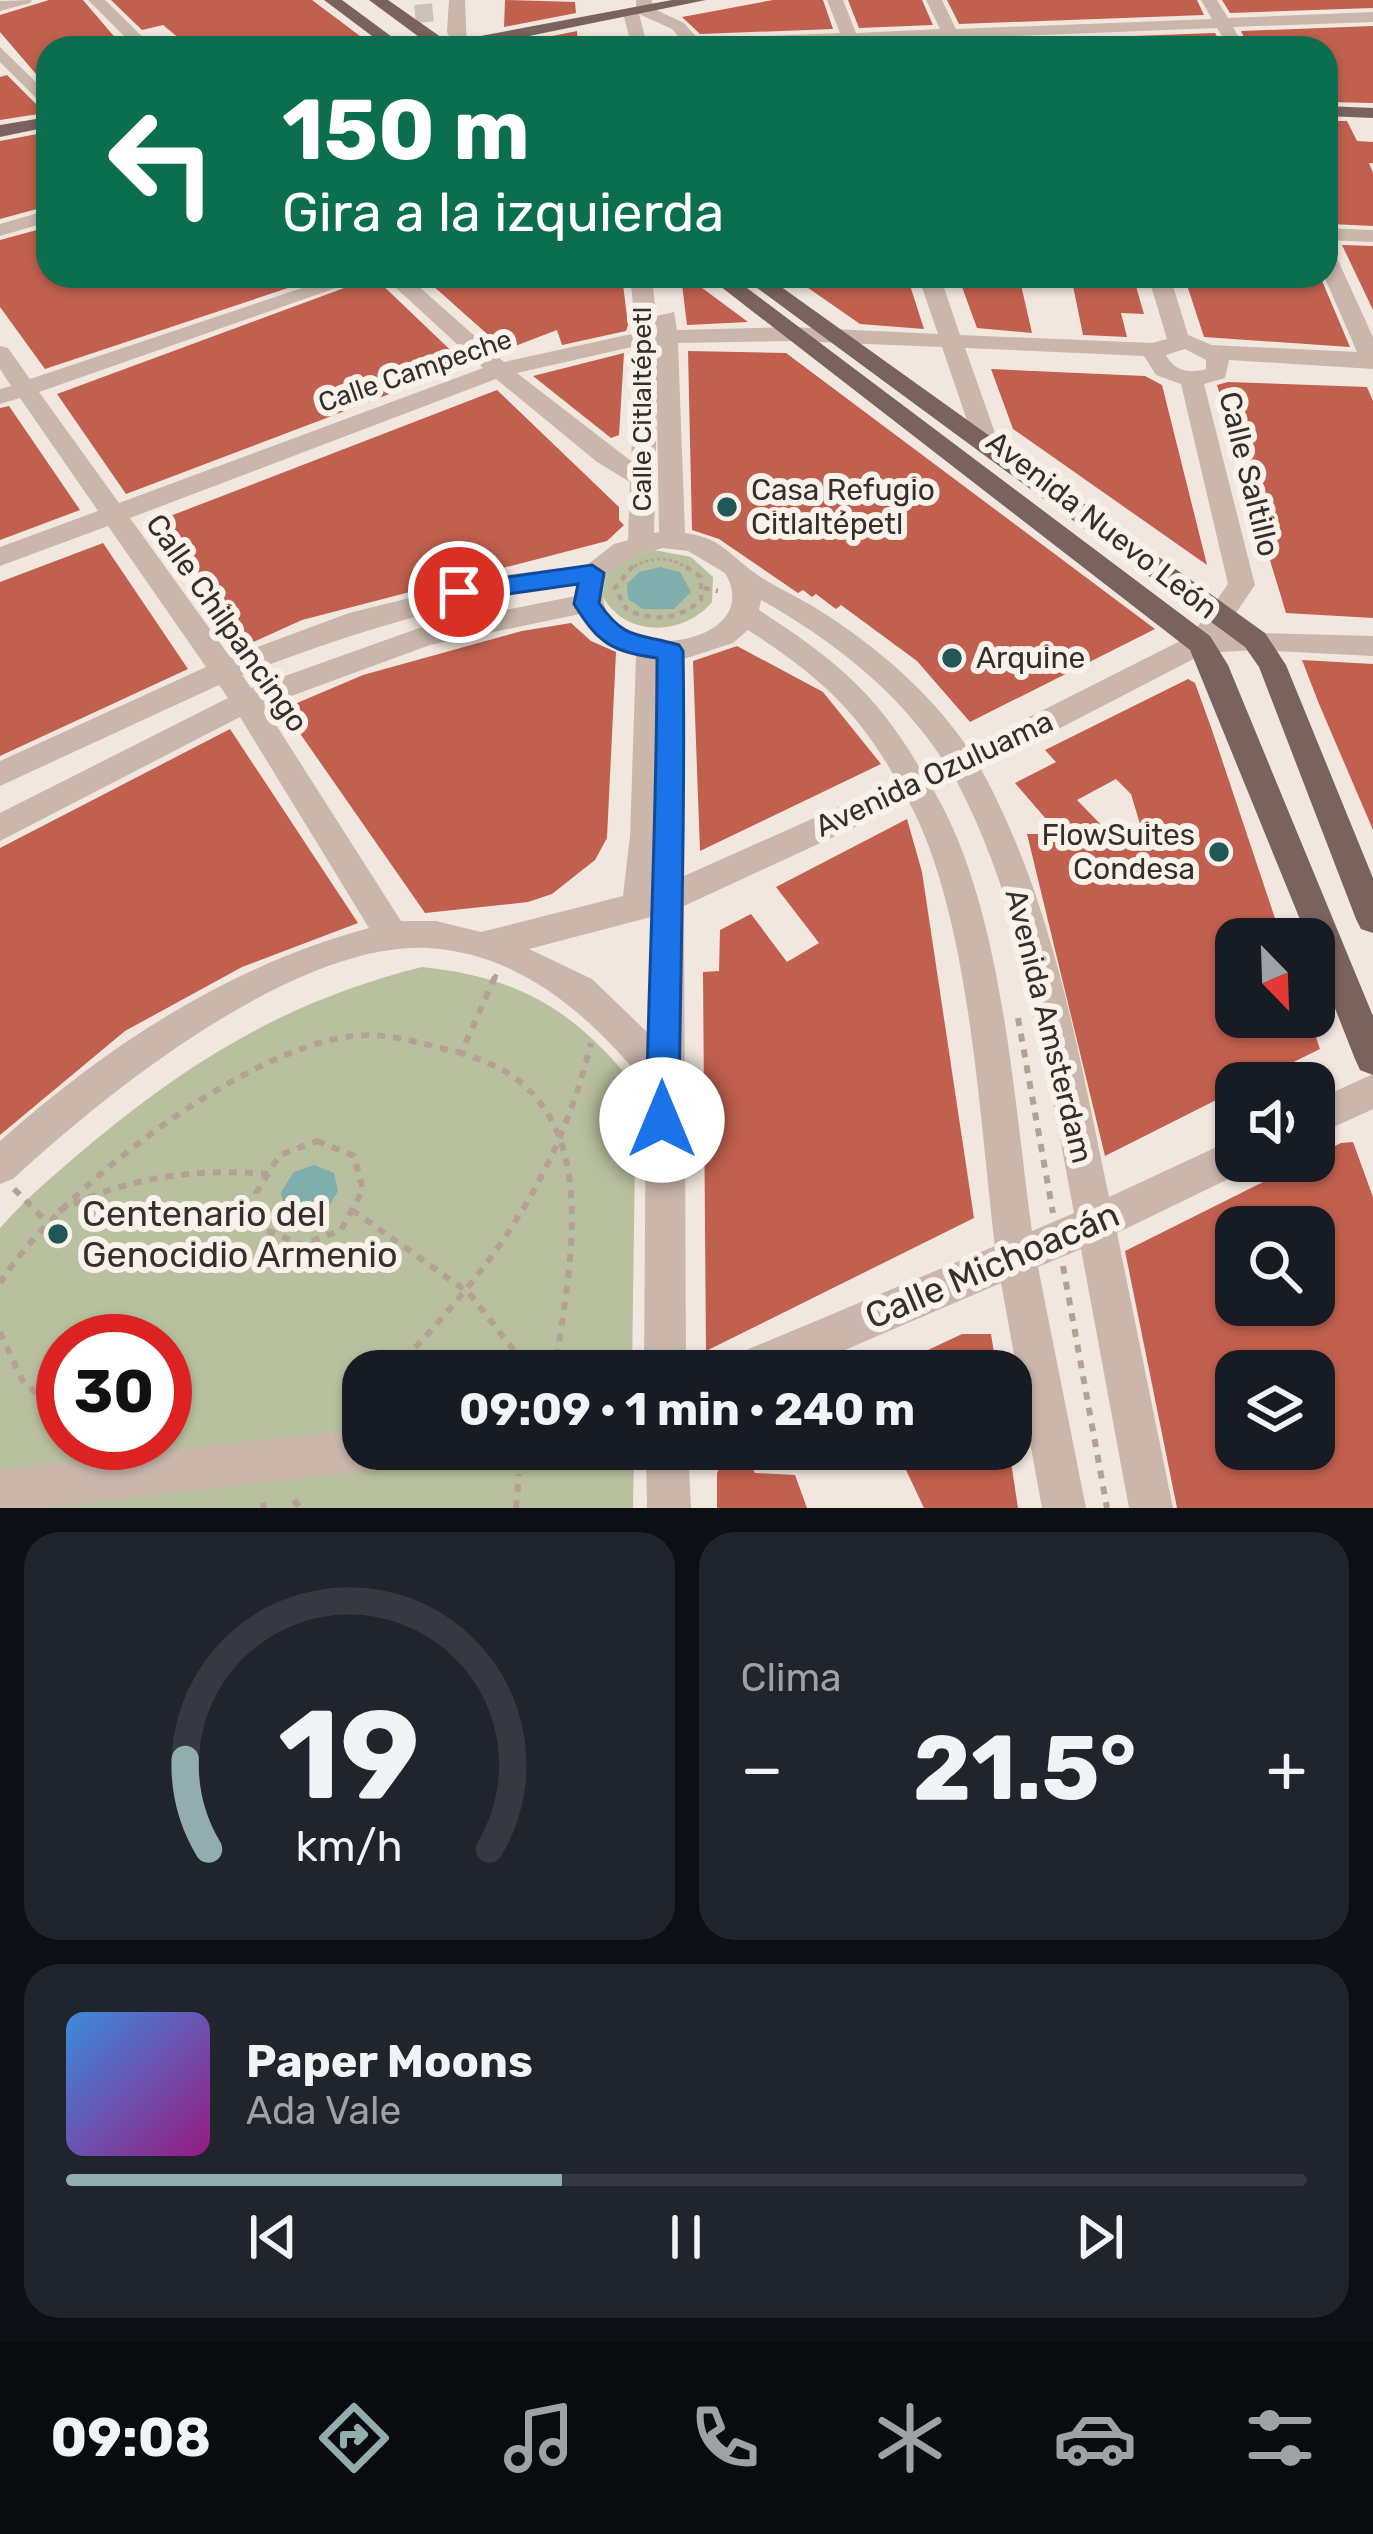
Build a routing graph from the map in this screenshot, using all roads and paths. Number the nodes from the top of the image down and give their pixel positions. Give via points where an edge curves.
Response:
1 (24, 0) edge
2 (96, 0) edge
3 (332, 0) edge
4 (377, 0) edge
5 (698, 0) edge
6 (835, 0) edge
7 (934, 0) edge
8 (1126, 0) edge
9 (1209, 0) edge
10 (1284, 0) edge
11 (0, 6) edge
12 (640, 8) edge
13 (432, 16) tunnel mouth
14 (1295, 20) junction
15 (1369, 20) edge
16 (369, 26) junction
17 (1143, 26) junction
18 (1058, 33) edge
19 (950, 34) junction
20 (1230, 34) edge
21 (134, 36) edge
22 (383, 36) tunnel mouth
23 (388, 36) tunnel mouth
24 (505, 36) edge
25 (688, 36) edge
26 (849, 36) edge
27 (930, 36) edge
28 (1002, 36) edge
29 (0, 52) edge
30 (7, 70) edge
31 (36, 95) edge
32 (1338, 111) edge
33 (1373, 112) edge
34 (36, 124) edge
35 (1338, 127) edge
36 (1373, 128) edge
37 (0, 131) edge
38 (36, 220) edge
39 (0, 230) edge
40 (1338, 235) edge
41 (1373, 236) edge
42 (1338, 283) edge
43 (323, 288) edge
44 (407, 288) edge
45 (644, 288) edge
46 (661, 288) edge
47 (737, 288) edge
48 (764, 288) edge
49 (933, 288) edge
50 (1160, 288) edge
51 (657, 336) junction
52 (818, 340) junction
53 (953, 347) junction
54 (1164, 352) junction
55 (0, 353) edge
56 (1373, 361) edge
57 (1207, 368) junction
58 (499, 370) junction
59 (1373, 381) edge
60 (12, 393) edge
61 (988, 448) junction
62 (641, 478) junction
63 (110, 513) junction
64 (672, 538) junction
65 (641, 542) junction
66 (0, 557) edge
67 (592, 573) junction
68 (700, 577) joint
69 (745, 597) junction
70 (586, 604) junction
71 (1221, 614) junction
72 (1256, 640) junction
73 (1200, 643) junction
74 (1373, 646) edge
75 (660, 650) junction
76 (223, 670) junction
77 (248, 705) junction
78 (963, 764) junction
79 (0, 774) edge
80 (919, 783) junction
81 (0, 828) edge
82 (652, 903) junction
83 (1373, 919) edge
84 (393, 937) junction
85 (490, 957) junction
86 (592, 1038) dead end
87 (461, 1053) junction
88 (1373, 1059) edge
89 (662, 1076) junction
90 (1373, 1090) edge
91 (1335, 1109) edge
92 (559, 1143) junction
93 (1215, 1166) edge
94 (268, 1174) junction
95 (5, 1175) edge
96 (352, 1210) junction
97 (44, 1219) junction
98 (1096, 1223) junction
99 (1058, 1238) junction
100 (1016, 1256) junction
101 (0, 1283) edge
102 (469, 1293) junction
103 (0, 1332) edge
104 (413, 1350) edge
105 (514, 1350) edge
106 (557, 1350) edge
107 (665, 1350) edge
108 (796, 1350) edge
109 (36, 1393) edge
110 (342, 1440) edge
111 (668, 1470) edge
112 (519, 1474) dead end
113 (0, 1491) edge
114 (294, 1500) dead end
115 (300, 1508) edge
116 (516, 1508) edge
117 (669, 1508) edge
118 (1064, 1508) edge
119 (1107, 1508) edge
120 (1151, 1508) edge

1 - 11 street
2 - 21 street
3 - 16 main road
4 - 13 main road
5 - 12 main road
6 - 26 street
7 - 19 street
8 - 17 street
9 - 20 street
10 - 14 street
12 - 24 main road
12 - 25 street
14 - 15 street
14 - 20 street
15 - 20 street
16 - 22 main road
16 - 23 main road
17 - 18 street
17 - 20 street
18 - 19 street
18 - 20 street
18 - 28 street
19 - 27 street
29 - 30 street
30 - 31 street
32 - 33 main road
34 - 37 main road
35 - 36 main road
38 - 39 street
40 - 41 street
42 - 56 street
43 - 60 street
44 - 58 street
45 - 51 street, Calle Citlaltépetl
46 - 51 street, Calle Citlaltépetl
47 - 52 main road, Avenida Nuevo León
48 - 52 main road, Avenida Nuevo León
49 - 53 street
50 - 54 street
51 - 52 street, Calle Campeche
51 - 58 street, Calle Campeche
51 - 62 street, Calle Citlaltépetl
51 - 64 street, Calle Citlaltépetl
52 - 53 street, Calle Campeche
52 - 61 main road, Avenida Nuevo León
52 - 73 main road, Avenida Nuevo León
53 - 54 street, Calle Campeche
53 - 61 street
54 - 57 street
54 - 57 street via 1171,374
55 - 60 street, Calle Chilpancingo
56 - 57 street
57 - 59 street
57 - 71 street, Calle Saltillo via 1242,585
58 - 62 street
58 - 63 street, Calle Campeche
60 - 63 street, Calle Chilpancingo
61 - 71 main road, Avenida Nuevo León
62 - 65 street, Calle Citlaltépetl
63 - 66 street, Calle Campeche
63 - 76 street, Calle Chilpancingo
64 - 65 street
64 - 69 street via 736,564
65 - 67 street
67 - 70 street
67 - 76 street via 420,601
68 - 68 path via 660,558 629,567 615,588 627,610 658,619 691,610 701,600
69 - 75 street via 715,640
69 - 78 street, Avenida Amsterdam via 814,616 857,647
69 - 80 street, Avenida Amsterdam via 846,683
70 - 75 street via 607,634
70 - 77 street via 425,636
71 - 72 main road, Avenida Nuevo León
71 - 73 street, Calle Saltillo
72 - 73 street
72 - 74 street
72 - 83 main road, Avenida Nuevo León
73 - 78 street, Avenida Ozuluama
73 - 88 main road, Avenida Nuevo León
75 - 82 street
76 - 77 street, Calle Chilpancingo
76 - 79 street
77 - 81 street
77 - 84 street, Calle Chilpancingo
78 - 80 street, Avenida Ozuluama
78 - 98 street, Avenida Amsterdam via 1021,900
80 - 82 street, Avenida Ozuluama
80 - 100 street, Avenida Amsterdam via 946,847 990,1039
82 - 85 street, Avenida Ozuluama
82 - 89 street
84 - 85 street via 429,934
84 - 95 street via 274,974 190,1017 61,1108
85 - 87 path
85 - 89 street via 577,987
86 - 92 path
87 - 92 path via 524,1084
87 - 97 path via 401,1038 346,1036 194,1105
89 - 107 street
90 - 91 street
92 - 102 path via 524,1216
92 - 106 path via 570,1224
93 - 98 street, Calle Michoacán
94 - 96 path via 280,1155 317,1141 354,1156 363,1190
94 - 96 path via 256,1193 264,1229 302,1245 340,1230
94 - 97 path via 166,1172 117,1184
95 - 97 path
96 - 102 path
97 - 101 path
98 - 99 street, Calle Michoacán
98 - 120 street, Avenida Amsterdam
99 - 100 street, Calle Michoacán
99 - 119 path
100 - 108 street, Calle Michoacán
100 - 118 street, Avenida Amsterdam
102 - 104 path
102 - 105 path
103 - 109 path
110 - 113 street
111 - 117 street
112 - 116 path
114 - 115 path

